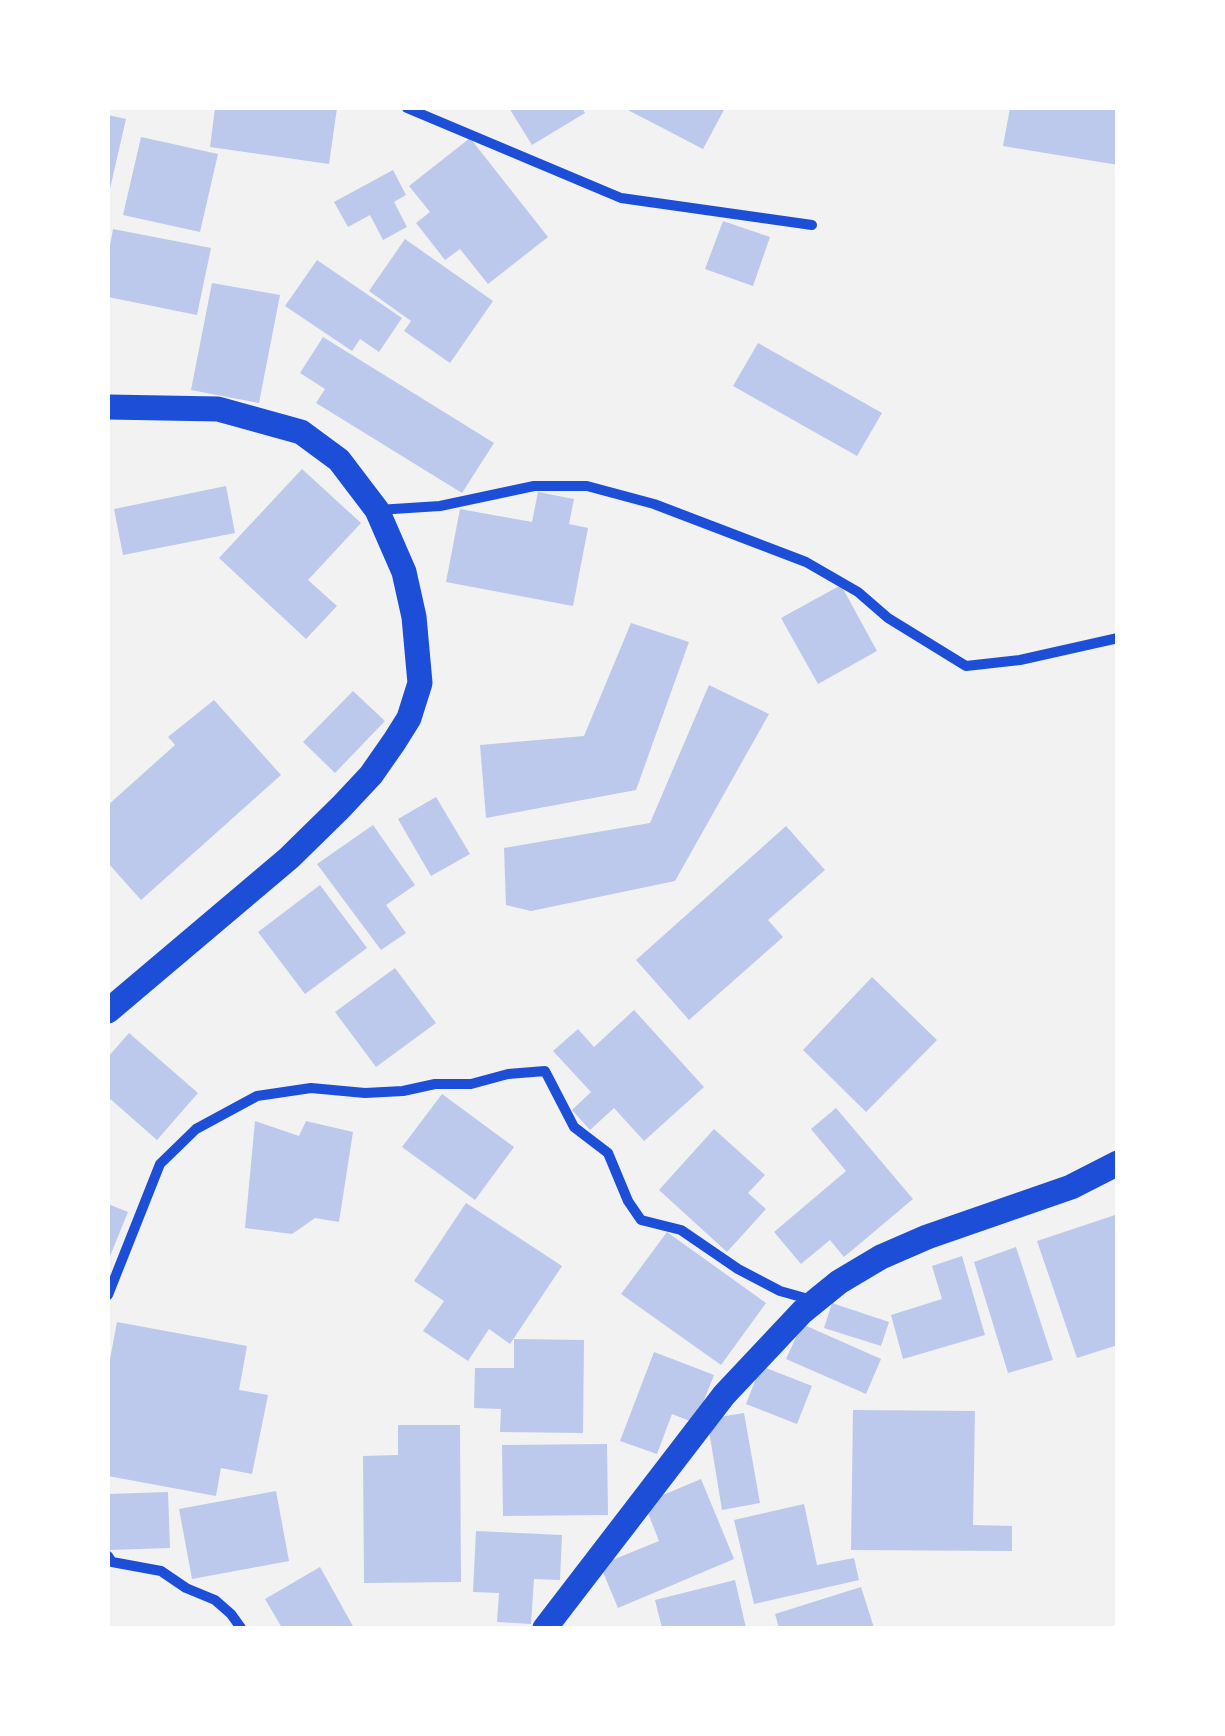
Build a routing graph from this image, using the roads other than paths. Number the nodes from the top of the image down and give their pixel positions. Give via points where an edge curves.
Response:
1 (407, 108) edge
2 (812, 225) dead end
3 (108, 407) edge
4 (376, 510) junction
5 (1118, 638) edge
6 (108, 1011) edge
7 (1118, 1163) edge
8 (108, 1294) edge
9 (816, 1301) junction
10 (108, 1556) edge
11 (554, 1624) edge
12 (240, 1628) edge

1 - 2 street via 620,198
3 - 4 main road via 218,409 301,432 339,460
4 - 5 street via 440,506 534,486 587,486 806,562 966,666
4 - 6 main road via 404,572 414,618 420,683 409,718 371,775 290,858
7 - 9 main road via 881,1257
8 - 9 street via 160,1164 196,1129 256,1096 311,1088 404,1091 545,1072 574,1127 608,1153 641,1220 682,1230 738,1269
9 - 11 main road via 724,1395
10 - 12 street via 161,1571 215,1600

